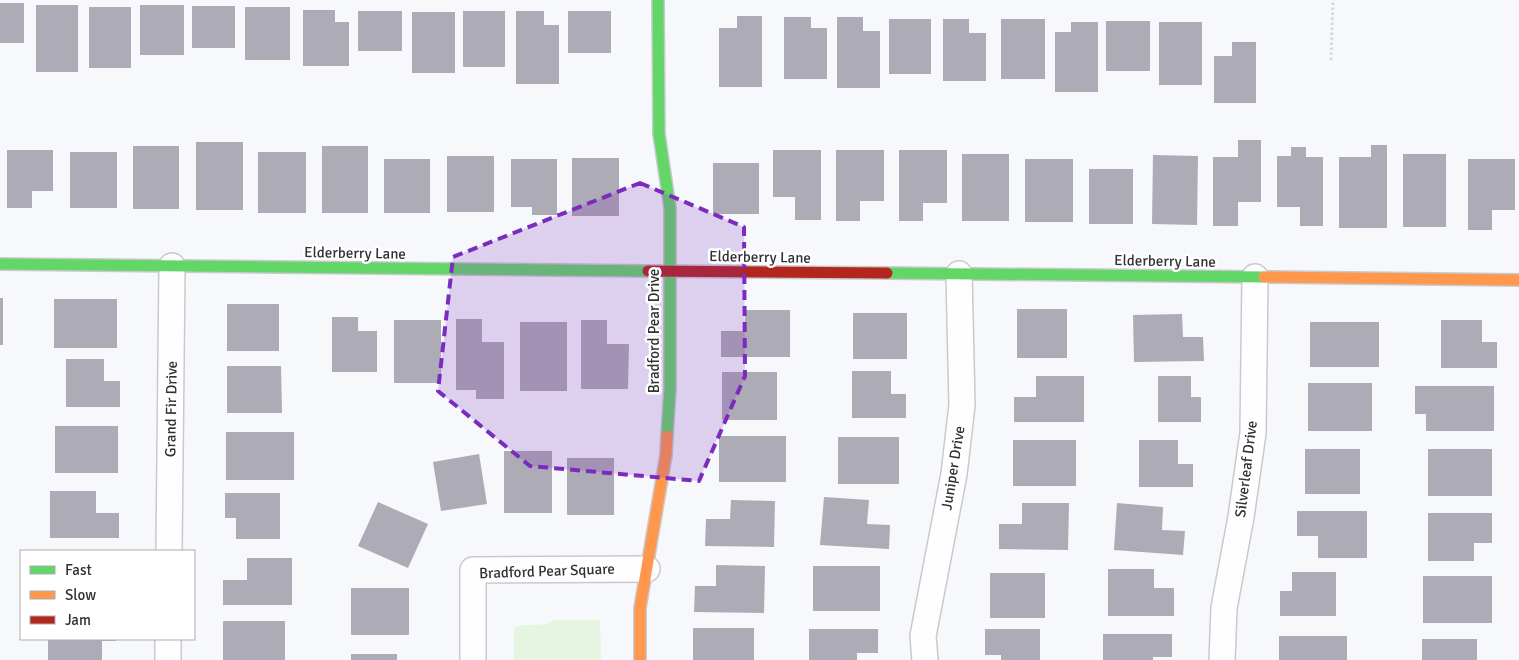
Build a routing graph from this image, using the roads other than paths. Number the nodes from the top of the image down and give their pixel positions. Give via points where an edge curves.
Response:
1 (658, 0) edge
2 (0, 264) edge
3 (172, 266) junction
4 (670, 271) junction
5 (959, 274) junction
6 (1255, 277) junction
7 (1519, 280) edge
8 (169, 550) edge
9 (647, 569) junction
10 (168, 640) edge
11 (168, 660) edge
12 (473, 660) edge
13 (640, 660) edge
14 (925, 660) edge
15 (1222, 660) edge

1 - 4 street, Bradford Pear Drive via 659,134 670,208
2 - 3 street, Elderberry Lane
3 - 4 street, Elderberry Lane
3 - 8 street, Grand Fir Drive
4 - 5 street, Elderberry Lane
4 - 9 street, Bradford Pear Drive via 670,388 666,455
5 - 6 street, Elderberry Lane
5 - 14 street, Juniper Drive via 962,405 954,474 923,636
6 - 7 street, Elderberry Lane
6 - 15 street, Silverleaf Drive via 1253,433 1224,608
9 - 12 street, Bradford Pear Square via 473,570
9 - 13 street, Bradford Pear Drive via 640,608
10 - 11 street

